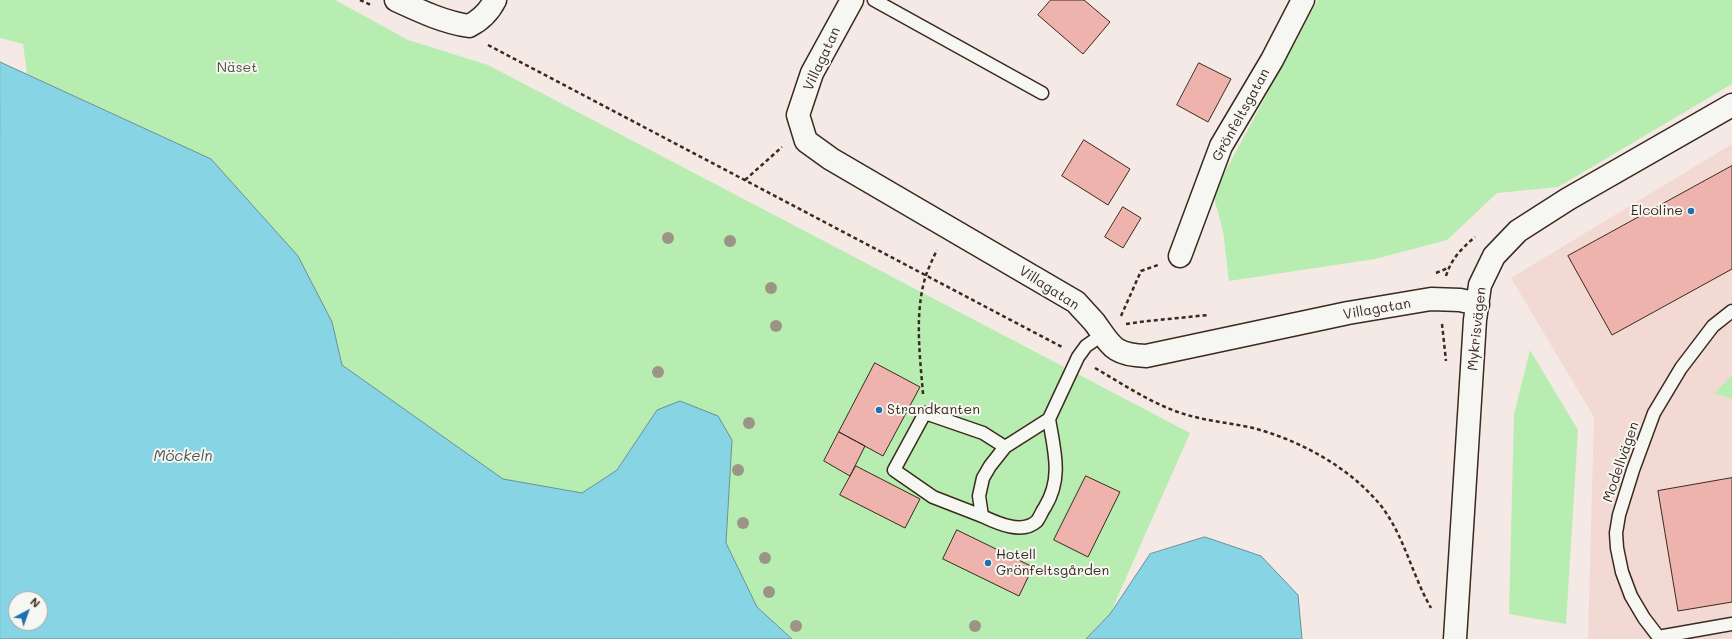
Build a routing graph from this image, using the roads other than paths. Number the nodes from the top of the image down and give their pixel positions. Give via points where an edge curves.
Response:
1 (396, 0) edge
2 (495, 0) edge
3 (852, 0) edge
4 (874, 0) edge
5 (1303, 0) edge
6 (1042, 93) dead end
7 (1732, 105) edge
8 (1180, 256) road end
9 (1478, 304) junction
10 (1732, 311) edge
11 (1102, 335) junction
12 (1049, 419) junction
13 (1005, 448) junction
14 (982, 516) junction
15 (1732, 624) edge
16 (1659, 638) edge
17 (1455, 639) edge

1 - 2 street via 432,17 469,26 481,20
3 - 11 street, Villagatan via 812,74 798,115 806,141 830,159 1076,302
4 - 6 lane
5 - 8 street, Grönfeltsgatan via 1272,60 1221,146
7 - 9 street, Mykrisvägen via 1568,199 1518,231 1494,256 1480,285
9 - 11 street, Villagatan via 1460,300 1431,299 1348,313 1146,356 1130,356 1118,351
9 - 17 street, Mykrisvägen
10 - 16 lane, Modellvägen via 1713,326 1681,368 1654,413 1618,515 1617,548 1622,572 1631,596
11 - 12 lane via 1086,346 1078,357
12 - 13 lane
12 - 14 lane via 1055,456 1055,486 1037,521 1026,527 1006,526
13 - 14 lane via 983,478 979,496
13 - 14 lane via 983,433 925,413 894,470 933,497
15 - 16 lane

